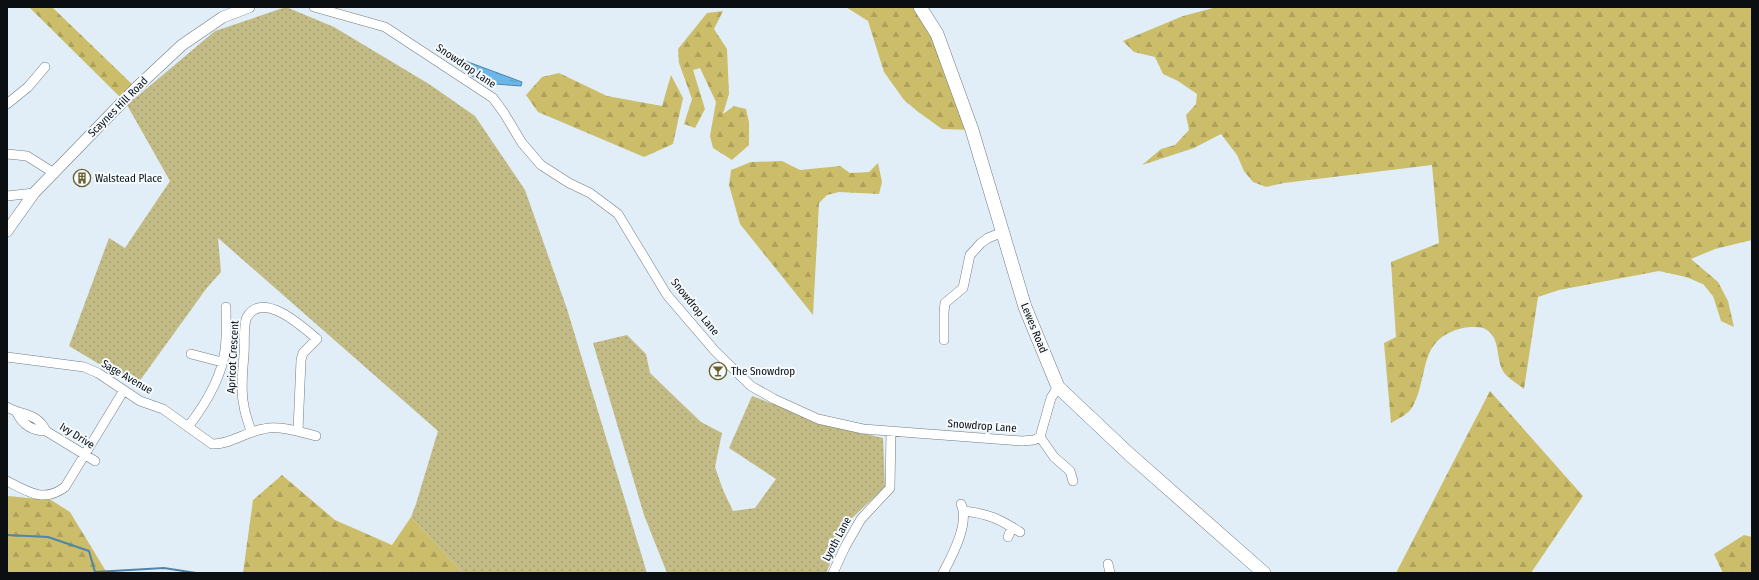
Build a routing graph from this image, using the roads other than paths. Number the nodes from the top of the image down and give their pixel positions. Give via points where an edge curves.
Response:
1 (249, 7) edge
2 (314, 7) edge
3 (920, 7) edge
4 (45, 67) dead end
5 (7, 104) edge
6 (7, 154) edge
7 (54, 173) junction
8 (34, 194) junction
9 (7, 196) edge
10 (7, 231) edge
11 (1004, 232) junction
12 (226, 307) dead end
13 (944, 340) dead end
14 (191, 354) dead end
15 (7, 357) edge
16 (222, 362) junction
17 (1058, 387) junction
18 (124, 390) junction
19 (7, 407) edge
20 (188, 427) junction
21 (298, 431) junction
22 (251, 432) junction
23 (891, 432) junction
24 (316, 436) dead end
25 (1040, 437) junction
26 (85, 455) junction
27 (95, 461) dead end
28 (7, 481) edge
29 (1073, 481) dead end
30 (1008, 537) dead end
31 (833, 573) edge
32 (943, 573) edge
33 (1264, 573) edge

1 - 7 main road, Scaynes Hill Road via 223,17 182,45 124,100
2 - 23 street, Snowdrop Lane via 385,27 493,98 522,143 541,165 590,193 618,214 667,295 715,351 752,386 818,419 863,430
3 - 11 highway, Lewes Road via 935,28 972,130
4 - 5 street via 28,87
6 - 7 street via 27,156
7 - 8 main road, Scaynes Hill Road
8 - 9 street
8 - 10 main road, Scaynes Hill Road
11 - 13 street via 976,246 970,255 963,288 945,303
11 - 17 highway, Lewes Road via 1025,307
12 - 16 street via 225,351
14 - 16 street
15 - 18 street, Sage Avenue via 84,367
16 - 20 street via 210,394
17 - 25 street via 1051,398
17 - 33 highway, Lewes Road via 1128,454
18 - 20 street, Sage Avenue via 140,401 163,409
18 - 26 street
19 - 26 street, Ivy Drive via 42,422 46,431
20 - 22 street, Sage Avenue via 212,444
21 - 22 street, Sage Avenue via 264,428
21 - 22 street, Apricot Crescent via 301,360 303,354 317,339 279,310 259,308 246,318 242,392
21 - 24 street, Sage Avenue
23 - 25 street, Snowdrop Lane via 1022,441
23 - 31 street, Lyoth Lane via 890,488 861,519
25 - 29 street via 1054,457 1070,471
26 - 27 street, Ivy Drive
26 - 28 street via 65,487 56,494 43,496 28,492
30 - 32 street via 1016,530 1004,521 963,508 958,543

